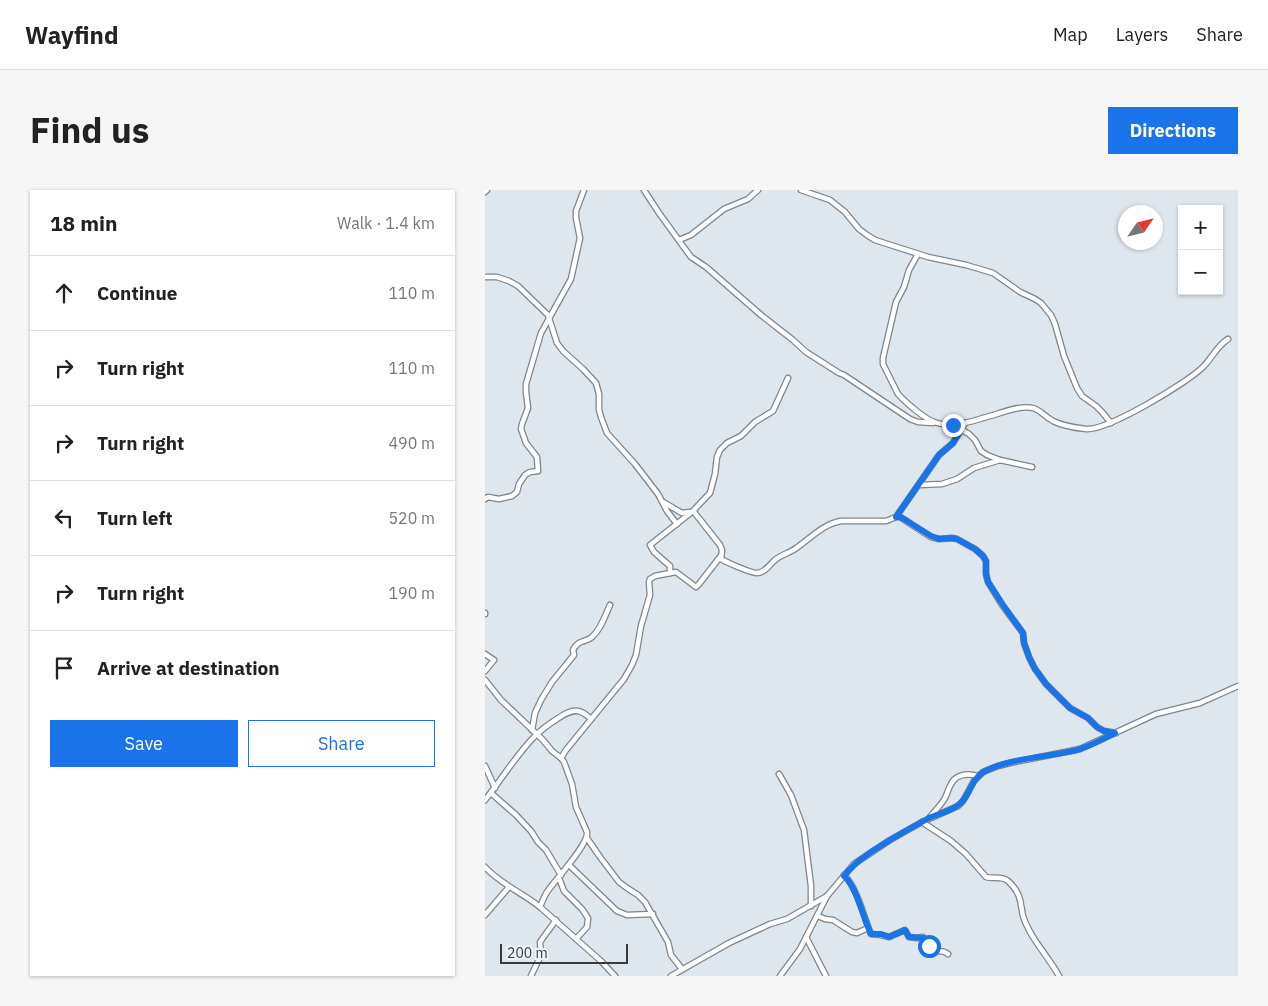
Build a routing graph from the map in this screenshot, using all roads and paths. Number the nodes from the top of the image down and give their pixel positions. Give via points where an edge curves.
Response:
1 (584, 190) edge
2 (644, 190) edge
3 (758, 190) edge
4 (801, 190) edge
5 (679, 240) junction
6 (918, 254) junction
7 (485, 277) edge
8 (550, 318) junction
9 (1228, 339) dead end
10 (788, 378) dead end
11 (935, 422) junction
12 (965, 423) junction
13 (1111, 423) junction
14 (953, 425) junction
15 (961, 430) junction
16 (1000, 460) junction
17 (1032, 467) dead end
18 (919, 485) junction
19 (485, 499) edge
20 (662, 501) junction
21 (692, 511) junction
22 (896, 517) junction
23 (677, 524) junction
24 (720, 557) junction
25 (670, 573) junction
26 (610, 605) dead end
27 (485, 654) edge
28 (485, 671) edge
29 (485, 680) edge
30 (1238, 686) edge
31 (591, 719) junction
32 (532, 730) junction
33 (1115, 733) junction
34 (536, 734) junction
35 (561, 758) junction
36 (485, 766) edge
37 (779, 774) dead end
38 (978, 776) junction
39 (495, 788) junction
40 (491, 793) junction
41 (485, 800) edge
42 (929, 818) junction
43 (922, 822) junction
44 (587, 838) junction
45 (569, 865) junction
46 (485, 867) edge
47 (560, 876) junction
48 (844, 876) junction
49 (509, 887) junction
50 (827, 896) junction
51 (813, 905) junction
52 (540, 907) junction
53 (821, 909) junction
54 (653, 914) junction
55 (485, 915) edge
56 (817, 916) junction
57 (555, 920) junction
58 (868, 928) junction
59 (806, 937) junction
60 (576, 939) junction
61 (948, 954) dead end
62 (682, 970) junction
63 (531, 976) edge
64 (615, 976) edge
65 (671, 976) edge
66 (780, 976) edge
67 (826, 976) edge
68 (1059, 976) edge

1 - 8 street via 577,211 580,238 571,279
2 - 5 street
3 - 5 street
4 - 6 street via 824,197 838,206 867,235
5 - 11 street via 691,257 806,352 910,418 918,422
6 - 11 street via 896,302 883,364 901,398
6 - 13 street via 993,272 1041,303 1055,324 1077,388
7 - 8 street via 497,277 518,286
8 - 19 street via 541,333 528,374 525,392 528,408 521,429 537,457 538,469 525,475 514,495
8 - 20 street via 557,343 596,383 607,433
9 - 13 street via 1203,368
10 - 21 street via 773,411 721,450 710,493
11 - 14 street
12 - 13 street via 1027,407 1033,407 1063,424 1085,429
12 - 14 street
12 - 15 street
14 - 15 street
15 - 16 street via 975,440 981,451
15 - 18 street
16 - 17 street
16 - 18 street via 974,468 942,484
18 - 22 street
20 - 21 street via 682,513
20 - 23 street
21 - 23 street
21 - 24 street via 720,545
22 - 24 street via 886,521 834,522 779,557 759,574
22 - 33 street via 939,539 957,539 983,556 988,582 1023,633 1029,657 1046,684 1070,708 1104,731
23 - 25 street via 650,545 670,566
24 - 25 street via 696,587 677,572
25 - 31 street via 649,580 650,595 632,665
26 - 32 street via 598,630 591,638 575,646 574,655 552,682 535,713
27 - 28 street via 495,660
29 - 32 street
30 - 33 street via 1200,704 1157,714
31 - 34 street via 579,711 571,711
31 - 35 street
32 - 34 street
33 - 38 street via 1080,749 998,766
34 - 35 street
34 - 39 street
35 - 44 street
36 - 39 street
37 - 51 street via 804,830
38 - 42 street via 958,806
38 - 42 street via 961,775 953,781 946,797
39 - 40 street
40 - 41 street
40 - 47 street via 547,850
42 - 43 street
43 - 48 street via 854,864
43 - 68 street via 951,841 986,877 1007,879 1018,895 1027,925
44 - 45 street
44 - 54 street via 619,882 638,894
45 - 47 street
45 - 54 street via 619,913
46 - 49 street
47 - 52 street via 546,893
47 - 60 street via 565,891 588,918 587,927
48 - 50 street
48 - 58 street
49 - 52 street
49 - 55 street
50 - 51 street
50 - 53 street
51 - 53 street via 819,905
51 - 62 street via 729,943
52 - 57 street
53 - 56 street
54 - 62 street via 671,955
56 - 58 street via 833,920 852,932
56 - 59 street
57 - 60 street
57 - 63 street via 540,942 541,956
58 - 61 street via 871,934 889,937 905,930 909,937 923,937 934,950
59 - 66 street
59 - 67 street
60 - 64 street
62 - 65 street

